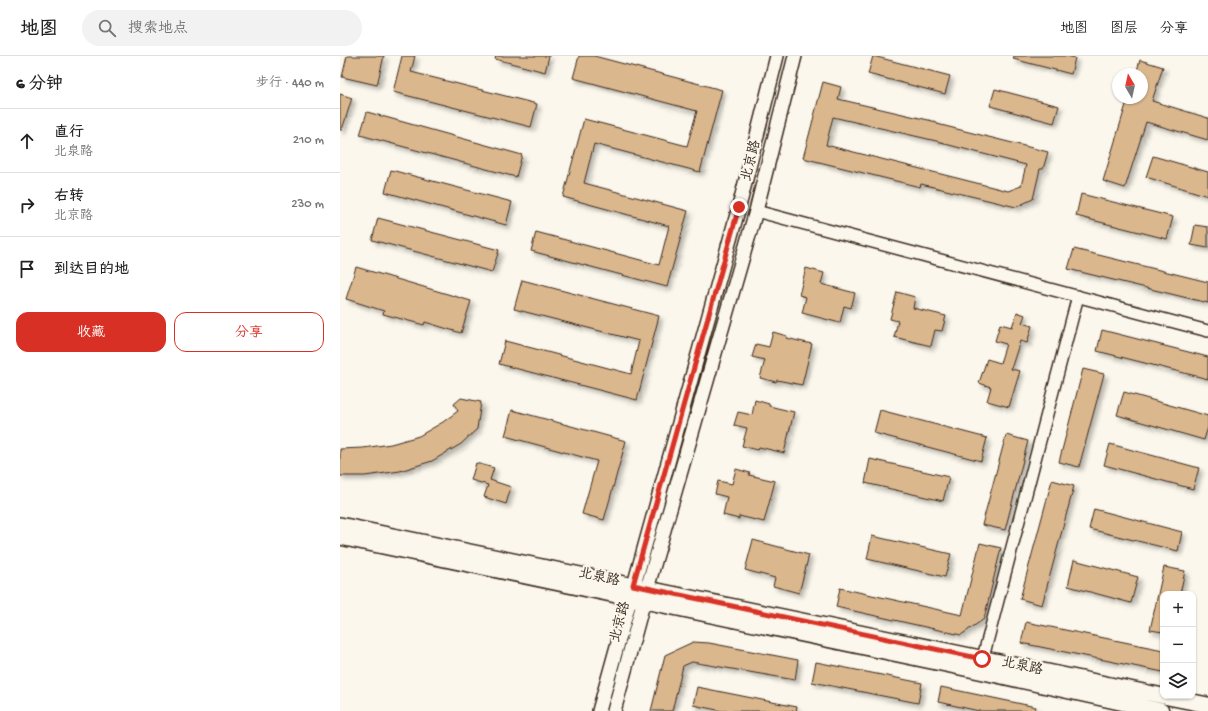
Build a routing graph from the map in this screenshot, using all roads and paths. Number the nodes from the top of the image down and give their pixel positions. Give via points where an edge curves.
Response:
1 (777, 56) edge
2 (795, 56) edge
3 (756, 211) junction
4 (1078, 296) junction
5 (1208, 331) edge
6 (340, 524) edge
7 (340, 537) edge
8 (638, 593) junction
9 (981, 665) junction
10 (1160, 695) edge
11 (1178, 699) edge
12 (1208, 705) edge
13 (599, 711) edge
14 (614, 711) edge
15 (1161, 711) edge

1 - 8 street, 北京路
2 - 3 street, 北京路
3 - 4 street
3 - 8 street, 北京路
4 - 5 street
4 - 9 street
6 - 8 main road, 北泉路
7 - 8 main road, 北泉路
8 - 9 main road, 北泉路
8 - 13 street, 北京路
8 - 14 street, 北京路
9 - 10 main road, 北泉路
9 - 15 main road, 北泉路
11 - 12 main road, 北泉路

